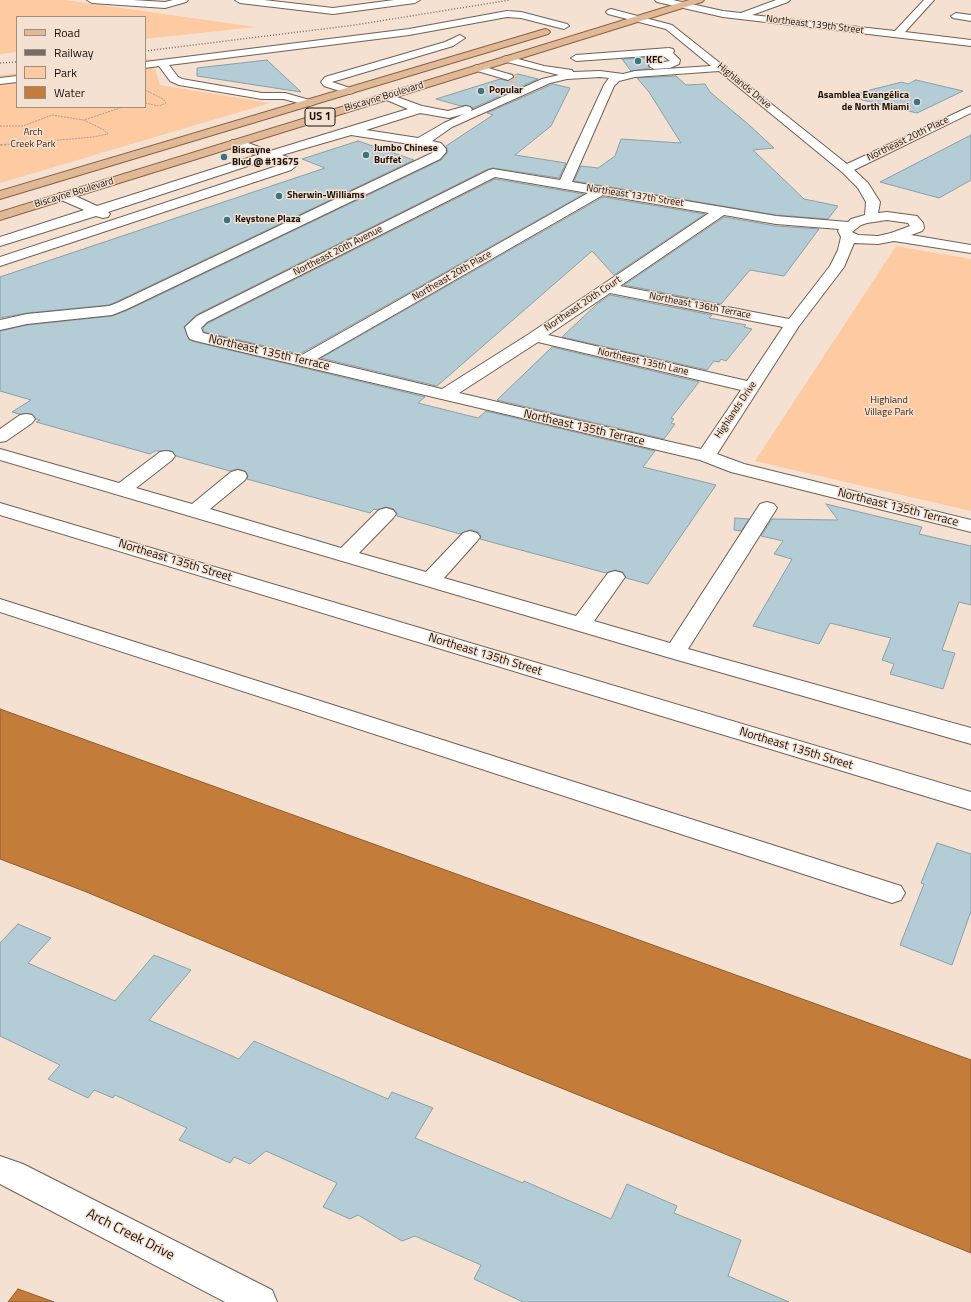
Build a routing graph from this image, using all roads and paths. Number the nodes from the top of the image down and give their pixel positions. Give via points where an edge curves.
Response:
1 (92, 0) edge
2 (183, 0) edge
3 (240, 0) edge
4 (415, 0) edge
5 (660, 0) edge
6 (699, 0) edge
7 (785, 0) edge
8 (929, 0) edge
9 (682, 5) junction
10 (736, 5) dead end
11 (630, 6) dead end
12 (607, 13) joint
13 (717, 13) junction
14 (798, 13) dead end
15 (956, 16) dead end
16 (639, 18) junction
17 (739, 18) junction
18 (844, 18) dead end
19 (971, 18) edge
20 (576, 22) dead end
21 (777, 23) junction
22 (445, 25) junction
23 (564, 26) junction
24 (834, 27) junction
25 (409, 32) junction
26 (893, 36) junction
27 (971, 43) edge
28 (450, 44) junction
29 (289, 48) junction
30 (433, 49) junction
31 (481, 51) junction
32 (596, 51) dead end
33 (722, 55) dead end
34 (298, 57) dead end
35 (461, 57) junction
36 (708, 57) junction
37 (576, 58) junction
38 (507, 59) junction
39 (162, 64) junction
40 (146, 65) edge
41 (478, 68) junction
42 (722, 68) junction
43 (543, 69) junction
44 (623, 77) junction
45 (750, 78) dead end
46 (16, 79) edge
47 (735, 79) junction
48 (0, 81) edge
49 (354, 89) junction
50 (146, 90) edge
51 (386, 96) junction
52 (146, 103) edge
53 (309, 103) junction
54 (120, 108) edge
55 (419, 109) junction
56 (971, 109) edge
57 (84, 120) junction
58 (0, 126) edge
59 (351, 131) junction
60 (421, 142) junction
61 (236, 143) junction
62 (0, 145) edge
63 (270, 155) junction
64 (846, 169) junction
65 (493, 173) joint
66 (35, 184) junction
67 (564, 185) junction
68 (864, 186) junction
69 (601, 191) junction
70 (0, 195) edge
71 (64, 196) junction
72 (97, 211) junction
73 (721, 211) junction
74 (0, 216) edge
75 (905, 217) junction
76 (871, 218) junction
77 (121, 223) junction
78 (916, 225) junction
79 (848, 232) junction
80 (894, 237) junction
81 (878, 240) junction
82 (0, 242) edge
83 (971, 249) edge
84 (0, 262) edge
85 (837, 268) junction
86 (607, 288) junction
87 (793, 324) junction
88 (0, 325) edge
89 (196, 336) joint
90 (535, 337) junction
91 (302, 361) junction
92 (752, 387) junction
93 (444, 395) junction
94 (26, 419) dead end
95 (2, 452) edge
96 (166, 456) dead end
97 (706, 456) junction
98 (238, 476) dead end
99 (123, 489) junction
100 (767, 508) dead end
101 (0, 509) edge
102 (196, 511) junction
103 (386, 514) dead end
104 (971, 526) edge
105 (470, 537) dead end
106 (345, 555) junction
107 (615, 577) dead end
108 (430, 580) junction
109 (0, 605) edge
110 (581, 624) junction
111 (675, 652) junction
112 (971, 736) edge
113 (971, 801) edge
114 (892, 893) dead end
115 (0, 1170) edge
116 (260, 1302) edge

1 - 2 street via 164,5
3 - 4 street via 333,11
5 - 9 street, Northeast 139th Street
6 - 9 main road, Biscayne Boulevard / US 1
7 - 17 street via 748,12
8 - 26 street
9 - 13 street, Northeast 139th Street
9 - 16 main road, Biscayne Boulevard / US 1
10 - 13 street
11 - 12 main road
12 - 16 street, Highlands Drive
13 - 17 street, Northeast 139th Street
14 - 21 street
15 - 19 street
16 - 36 street, Highlands Drive via 669,27
16 - 38 main road, Biscayne Boulevard / US 1
17 - 21 street, Northeast 139th Street
18 - 24 street
20 - 23 main road, Biscayne Boulevard / US 1
21 - 24 street, Northeast 139th Street
22 - 23 street via 514,14
22 - 25 street
22 - 28 street via 459,36
23 - 31 main road, Biscayne Boulevard / US 1
24 - 26 street, Northeast 139th Street
25 - 28 street
25 - 29 street
26 - 27 street, Northeast 139th Street
28 - 30 street
28 - 31 street
29 - 34 street
29 - 39 street
30 - 35 street
30 - 49 street via 326,82
31 - 35 main road, Biscayne Boulevard / US 1
32 - 37 street
33 - 36 street
35 - 49 main road, Biscayne Boulevard / US 1
36 - 42 street, Highlands Drive
37 - 43 street
37 - 43 street via 667,52 676,62 670,65 561,72
38 - 41 main road, Biscayne Boulevard / US 1
38 - 43 street
39 - 40 street
39 - 53 street via 174,80 179,82 262,96 285,96
41 - 51 main road, Biscayne Boulevard / US 1
41 - 55 street via 522,82 456,114 441,114
42 - 44 street
42 - 47 street, Highlands Drive
44 - 60 street via 600,74 550,80 448,125
44 - 67 street via 615,79 609,85
45 - 47 street
46 - 48 street
47 - 64 street, Highlands Drive
49 - 51 main road
49 - 53 main road, Biscayne Boulevard / US 1
50 - 52 path via 166,103 159,106
51 - 55 street
51 - 61 main road, Biscayne Boulevard / US 1
53 - 66 main road, Biscayne Boulevard / US 1
54 - 57 path
55 - 59 street
56 - 64 street, Northeast 20th Place
57 - 58 path via 52,115 23,126
57 - 62 path via 108,134
59 - 60 street
59 - 63 street
60 - 88 street via 437,146 440,152 360,193 122,306 112,310 27,319
61 - 63 street
61 - 71 main road, Biscayne Boulevard / US 1
63 - 72 street
63 - 77 street via 290,165
64 - 68 street, Highlands Drive
65 - 67 street, Northeast 137th Street
65 - 89 street, Northeast 20th Avenue via 202,319 193,327
66 - 70 main road, Biscayne Boulevard / US 1
66 - 71 main road
67 - 69 street, Northeast 137th Street
68 - 75 street, Highlands Drive via 882,195
68 - 76 street, Highlands Drive via 873,202
69 - 73 street, Northeast 137th Street
69 - 91 street, Northeast 20th Place
71 - 72 street
71 - 74 main road, Biscayne Boulevard / US 1
72 - 77 street
72 - 82 street
73 - 79 street, Northeast 137th Street
73 - 86 street, Northeast 20th Court
75 - 76 street
75 - 78 street, Highlands Drive via 915,221
76 - 79 street via 864,219
77 - 84 street
78 - 80 street via 917,228
78 - 83 street
79 - 81 street, Northeast 137th Street via 862,240
79 - 85 street, Highlands Drive via 845,250
80 - 81 street, Northeast 137th Street
80 - 83 street
81 - 85 street, Highlands Drive via 858,257
85 - 87 street, Highlands Drive
86 - 87 street, Northeast 136th Terrace
86 - 90 street, Northeast 20th Court
87 - 92 street, Highlands Drive
89 - 91 street, Northeast 135th Terrace
90 - 92 street, Northeast 135th Lane
90 - 93 street, Northeast 20th Court
91 - 93 street, Northeast 135th Terrace
92 - 97 street, Highlands Drive
93 - 97 street, Northeast 135th Terrace
94 - 95 street
95 - 99 street
96 - 99 street
97 - 104 street, Northeast 135th Terrace via 738,468
98 - 102 street
99 - 102 street
100 - 111 street
101 - 113 street, Northeast 135th Street
102 - 106 street
103 - 106 street
105 - 108 street
106 - 108 street
107 - 110 street
108 - 110 street
109 - 114 street
110 - 111 street
111 - 112 street
115 - 116 street, Arch Creek Drive

